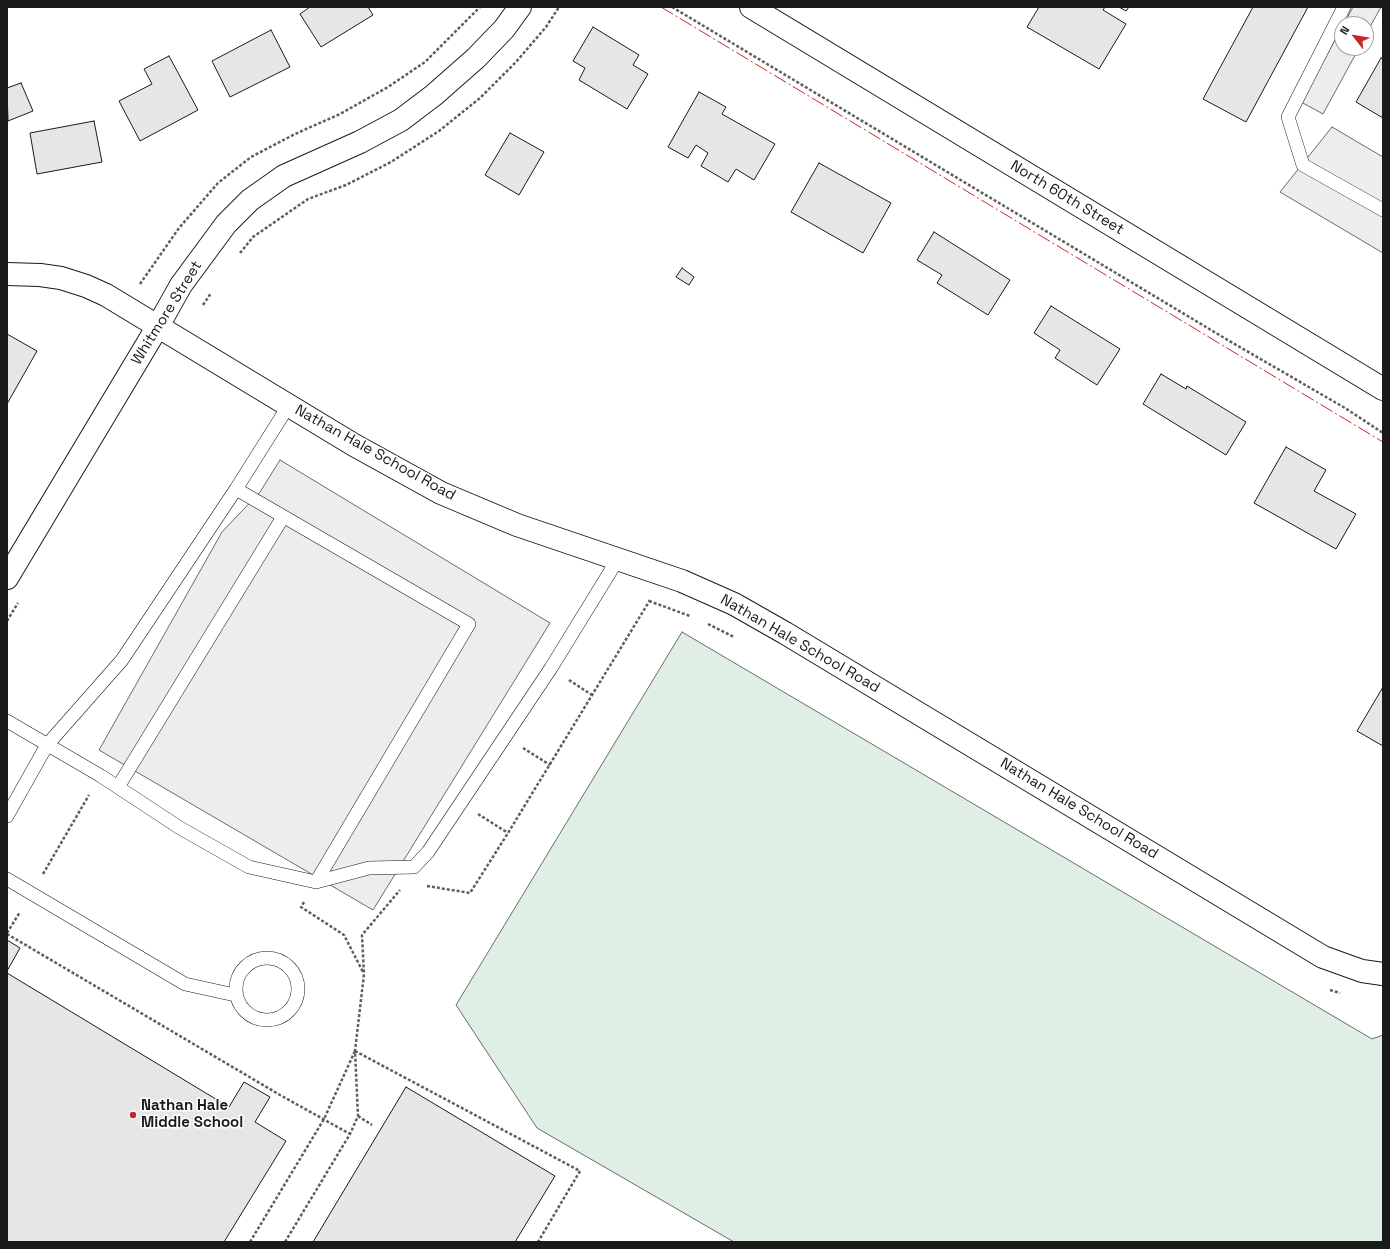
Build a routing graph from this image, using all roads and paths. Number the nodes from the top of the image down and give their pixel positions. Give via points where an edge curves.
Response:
1 (520, 7) edge
2 (559, 7) edge
3 (672, 7) edge
4 (751, 7) edge
5 (1344, 7) edge
6 (1383, 210) edge
7 (236, 258) dead end
8 (7, 274) edge
9 (214, 288) dead end
10 (158, 326) junction
11 (180, 338) junction
12 (1383, 389) edge
13 (289, 405) junction
14 (1383, 433) edge
15 (236, 489) junction
16 (283, 517) junction
17 (618, 559) junction
18 (7, 578) edge
19 (650, 601) dead end
20 (551, 668) junction
21 (592, 695) junction
22 (7, 721) edge
23 (505, 736) junction
24 (47, 745) junction
25 (550, 765) junction
26 (101, 776) junction
27 (118, 787) junction
28 (460, 803) junction
29 (7, 816) edge
30 (508, 833) junction
31 (7, 879) edge
32 (316, 882) junction
33 (422, 885) dead end
34 (402, 888) dead end
35 (31, 893) junction
36 (7, 934) edge
37 (364, 974) junction
38 (1383, 974) edge
39 (236, 995) junction
40 (355, 1050) junction
41 (358, 1116) junction
42 (324, 1119) junction
43 (372, 1125) dead end
44 (350, 1134) junction
45 (250, 1242) edge
46 (285, 1242) edge
47 (538, 1242) edge

1 - 10 street, Whitmore Street via 504,29 476,58 412,112 360,142 284,176 250,200 226,224 180,285
2 - 7 path via 546,27 516,62 480,98 438,131 391,162 346,185 308,199 253,237
3 - 14 path via 1219,335 1346,408
4 - 12 street, North 60th Street
5 - 6 lane via 1288,117 1303,165
8 - 10 street, Nathan Hale School Road via 40,275 86,286
9 - 11 path
10 - 11 street, Nathan Hale School Road
10 - 18 street, Whitmore Street
11 - 13 street, Nathan Hale School Road
13 - 15 lane
13 - 17 street, Nathan Hale School Road via 354,445 441,493 517,525
15 - 16 lane
15 - 24 lane via 122,660
16 - 27 lane
16 - 32 lane via 469,624
17 - 20 lane
17 - 38 street, Nathan Hale School Road via 682,581 734,604 1323,957 1362,971
19 - 21 path
20 - 21 path
20 - 23 lane
21 - 25 path
22 - 24 lane
23 - 25 path
23 - 28 lane
24 - 26 lane
24 - 29 lane
25 - 30 path
26 - 27 lane
26 - 35 path
27 - 32 lane via 180,828 249,867
28 - 30 path
28 - 32 lane via 428,852 414,867 369,868
30 - 33 path via 470,893
31 - 35 lane
32 - 37 path via 301,906 344,935
34 - 37 path via 362,935
35 - 36 path
35 - 39 lane via 185,984
36 - 42 path
37 - 40 path
39 - 39 lane via 237,977 243,968 261,958 282,961 289,967 298,985 293,1005 278,1018 268,1020 249,1014 241,1007
40 - 41 path
40 - 42 path
40 - 47 path via 580,1171
41 - 43 path
41 - 44 path
42 - 44 path
42 - 45 path
44 - 46 path

